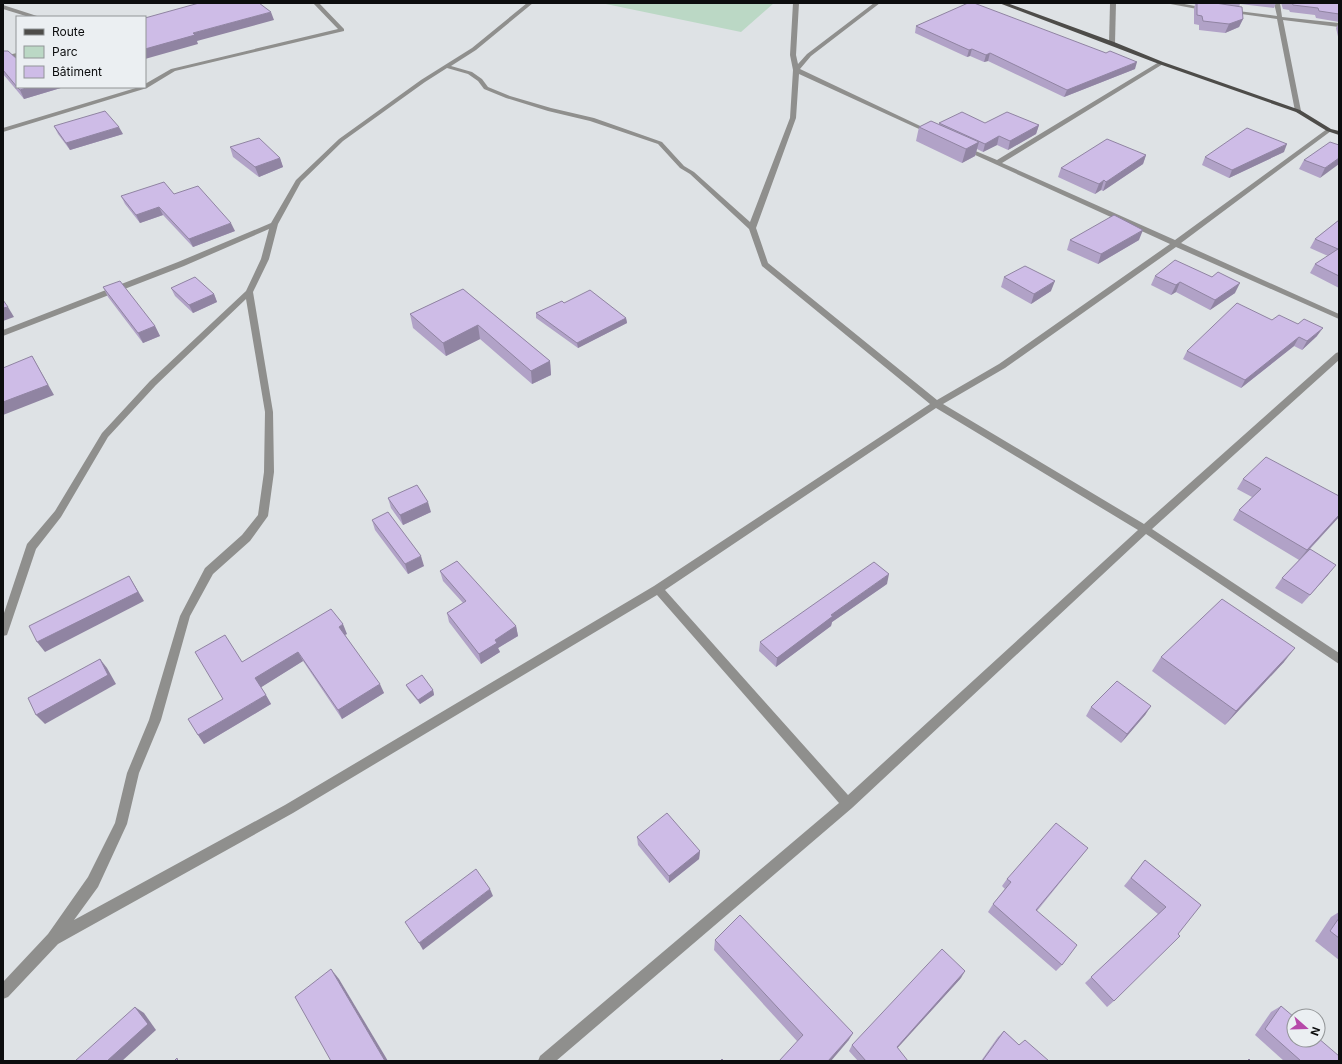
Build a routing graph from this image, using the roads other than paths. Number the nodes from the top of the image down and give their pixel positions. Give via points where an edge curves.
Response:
1 (316, 3) edge
2 (530, 3) edge
3 (796, 3) edge
4 (877, 3) edge
5 (1002, 3) edge
6 (1112, 3) edge
7 (1168, 3) edge
8 (1277, 3) edge
9 (3, 7) edge
10 (1213, 9) edge
11 (1220, 10) edge
12 (32, 16) edge
13 (1280, 19) junction
14 (1339, 24) edge
15 (1112, 43) junction
16 (16, 55) edge
17 (3, 58) edge
18 (1161, 63) junction
19 (446, 66) junction
20 (796, 70) junction
21 (146, 86) edge
22 (142, 88) edge
23 (1298, 111) junction
24 (3, 130) edge
25 (1334, 132) edge
26 (939, 136) edge
27 (961, 146) edge
28 (997, 163) junction
29 (274, 224) junction
30 (752, 228) junction
31 (1175, 244) junction
32 (249, 292) junction
33 (1339, 317) edge
34 (3, 333) edge
35 (1339, 355) edge
36 (936, 404) junction
37 (1145, 529) junction
38 (658, 589) junction
39 (3, 632) edge
40 (1339, 660) edge
41 (848, 804) junction
42 (53, 939) junction
43 (3, 992) edge
44 (545, 1061) edge

1 - 21 street via 342,30 173,70
2 - 19 street via 474,49
3 - 20 street via 793,55
4 - 20 street via 809,55
5 - 15 main road
6 - 15 street
7 - 10 street
8 - 13 street
9 - 12 street
11 - 13 street
13 - 14 street
13 - 23 street
15 - 18 main road
16 - 17 street
18 - 23 main road
18 - 28 street
19 - 29 street via 341,140 298,181
19 - 30 street via 470,73 486,88 503,95 592,120 660,143 682,167 692,173
20 - 26 street
20 - 30 street via 793,118
22 - 24 street
23 - 25 main road
25 - 31 street
27 - 28 street
28 - 31 street
29 - 32 street via 265,259
29 - 34 street via 181,264
30 - 36 street via 765,264
31 - 33 street
31 - 36 street via 1002,366
32 - 39 street via 153,383 104,435 58,514 31,547
32 - 42 street via 268,412 269,472 263,516 246,538 209,571 185,616 120,824 93,882
35 - 37 street
36 - 37 street
36 - 38 street
37 - 40 street
37 - 41 street
38 - 41 street
38 - 42 street via 289,808
41 - 44 street
42 - 43 street

